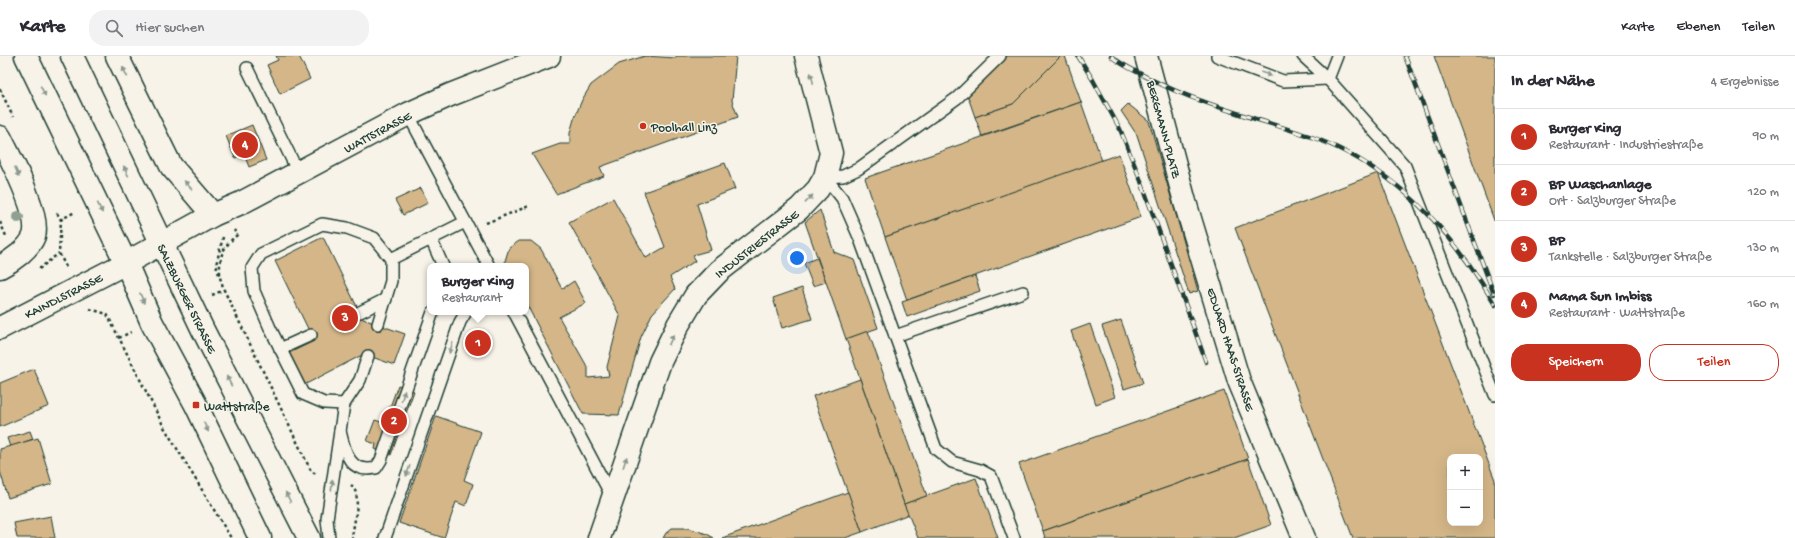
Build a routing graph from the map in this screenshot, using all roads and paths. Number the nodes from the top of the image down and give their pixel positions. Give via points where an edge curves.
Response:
1 (26, 56) edge
2 (72, 56) edge
3 (117, 56) edge
4 (806, 56) edge
5 (1000, 56) edge
6 (1146, 56) edge
7 (1217, 56) edge
8 (1303, 56) edge
9 (1337, 56) edge
10 (542, 57) edge
11 (247, 68) dead end
12 (1328, 79) junction
13 (408, 114) junction
14 (0, 137) edge
15 (298, 172) junction
16 (825, 177) junction
17 (1186, 202) joint
18 (529, 206) dead end
19 (219, 212) junction
20 (61, 220) dead end
21 (467, 226) junction
22 (431, 239) junction
23 (162, 244) junction
24 (59, 253) dead end
25 (390, 259) junction
26 (126, 262) junction
27 (442, 263) edge
28 (487, 263) edge
29 (0, 267) edge
30 (224, 290) junction
31 (1023, 292) dead end
32 (386, 299) junction
33 (360, 312) dead end
34 (431, 315) edge
35 (464, 315) edge
36 (516, 315) edge
37 (378, 324) dead end
38 (0, 328) edge
39 (311, 335) dead end
40 (895, 336) junction
41 (119, 338) dead end
42 (280, 349) junction
43 (368, 356) dead end
44 (1495, 395) edge
45 (344, 404) junction
46 (340, 431) junction
47 (311, 471) dead end
48 (613, 497) junction
49 (231, 538) edge
50 (260, 538) edge
51 (309, 538) edge
52 (329, 538) edge
53 (385, 538) edge
54 (598, 538) edge
55 (1014, 538) edge
56 (1304, 538) edge

1 -> 26 street
23 -> 2 street, SALZBURGER STRASSE
19 -> 3 street via 171,166
16 -> 4 street, INDUSTRIESTRASSE via 831,153
5 - 16 lane via 957,98 858,169 843,176
6 - 17 street, BERGMANN-PLATZ
7 -> 12 lane via 1283,80
8 - 12 lane
9 - 12 lane
10 - 13 street, WATTSTRASSE
11 - 15 lane
12 - 44 lane via 1405,166
13 - 15 street, WATTSTRASSE
13 - 21 lane
14 -> 29 street via 27,196 34,222 34,235 28,245 9,263
15 - 19 street, WATTSTRASSE
16 - 40 lane via 842,198 860,239
48 -> 16 street, INDUSTRIESTRASSE via 660,362 696,295 718,271 799,209 818,189
17 - 56 street, EDUARD HAAS-STRASSE via 1239,381
18 - 21 path
19 - 23 street, WATTSTRASSE
19 - 30 path via 224,236 216,265
19 - 30 path via 237,235 225,244 219,262
20 - 24 path
21 - 22 lane
21 - 28 lane
22 - 25 lane
22 - 27 lane
23 - 26 street, WATTSTRASSE
51 -> 23 street, SALZBURGER STRASSE
25 - 32 lane via 391,281
25 - 42 lane via 374,238 347,228 322,224 261,254 252,268 254,291
26 - 38 street, KAINDLSTRASSE
26 -> 50 street via 152,323 196,405
30 - 47 path
31 - 40 lane
32 - 33 lane
32 - 37 lane
46 -> 34 lane via 345,455 356,466 367,470 376,468 381,460
35 -> 53 lane
36 - 48 lane
39 - 42 lane
40 - 55 lane via 936,449 952,462 991,476
41 - 49 path via 164,427
42 - 45 lane via 303,394 324,402
43 - 45 lane via 360,380
45 - 46 lane
52 -> 46 lane via 327,520
48 - 54 street, INDUSTRIESTRASSE

